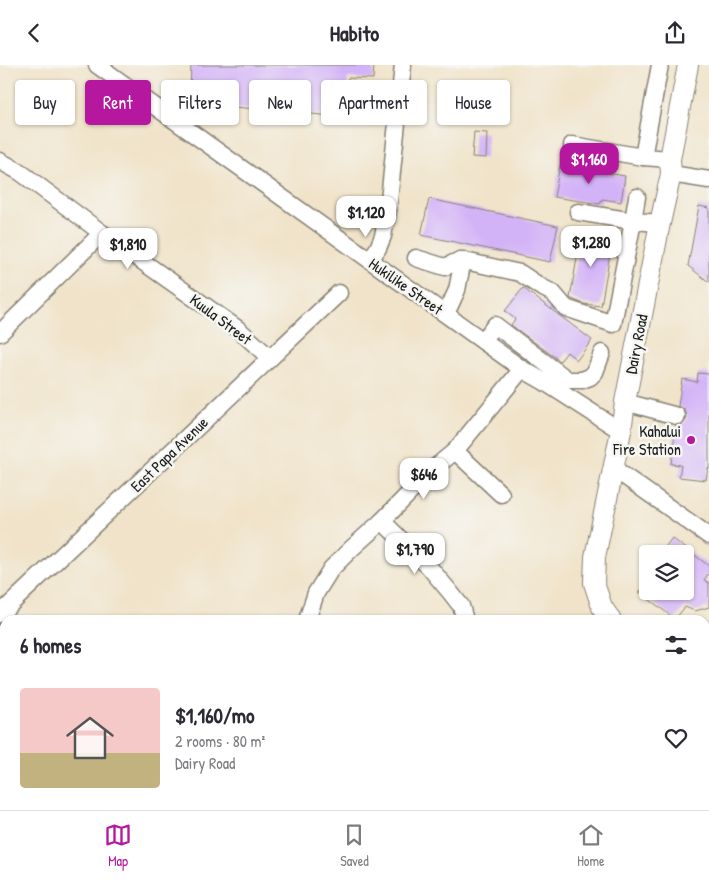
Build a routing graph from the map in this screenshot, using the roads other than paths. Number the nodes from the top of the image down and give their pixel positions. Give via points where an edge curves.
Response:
1 (97, 65) edge
2 (403, 65) edge
3 (660, 67) edge
4 (688, 68) edge
5 (572, 145) dead end
6 (644, 157) junction
7 (0, 161) edge
8 (671, 166) junction
9 (709, 180) edge
10 (636, 197) dead end
11 (578, 212) dead end
12 (633, 221) junction
13 (660, 223) junction
14 (102, 233) junction
15 (416, 258) dead end
16 (370, 260) junction
17 (462, 260) junction
18 (339, 293) dead end
19 (446, 314) junction
20 (613, 324) junction
21 (638, 332) junction
22 (0, 333) edge
23 (483, 341) junction
24 (602, 353) dead end
25 (270, 358) junction
26 (522, 369) junction
27 (551, 377) junction
28 (625, 402) junction
29 (677, 416) dead end
30 (621, 431) junction
31 (455, 451) junction
32 (613, 468) junction
33 (502, 494) dead end
34 (382, 521) junction
35 (709, 536) edge
36 (0, 614) edge
37 (309, 615) edge
38 (464, 615) edge
39 (605, 615) edge

1 - 16 street, Hukilike Street
2 - 16 street via 388,210 383,236
3 - 4 street
3 - 6 street
4 - 8 main road, Dairy Road
5 - 6 street
6 - 8 street
7 - 14 street, Kuula Street via 20,172
8 - 9 street
8 - 13 main road, Dairy Road
10 - 12 street
11 - 12 street
12 - 13 street
12 - 20 street
13 - 21 main road, Dairy Road
14 - 22 street
14 - 25 street, Kuula Street via 238,329
15 - 17 street via 445,267
16 - 19 street, Hukilike Street
17 - 19 street via 457,290
17 - 20 street via 520,273 553,293 566,309
18 - 25 street, East Papa Avenue
19 - 23 street, Hukilike Street
20 - 21 street
21 - 28 main road, Dairy Road
23 - 26 street, Hukilike Street
23 - 27 street via 495,325
24 - 27 street via 590,377 582,380
25 - 36 street, East Papa Avenue
26 - 27 street, Hukilike Street
26 - 31 street
27 - 30 street, Hukilike Street
28 - 29 street
28 - 30 main road, Dairy Road
30 - 32 main road, Dairy Road
31 - 33 street
31 - 34 street
32 - 35 street
32 - 39 main road, Dairy Road via 595,557 594,583
34 - 37 street via 331,569 316,593
34 - 38 street via 429,567 461,606

